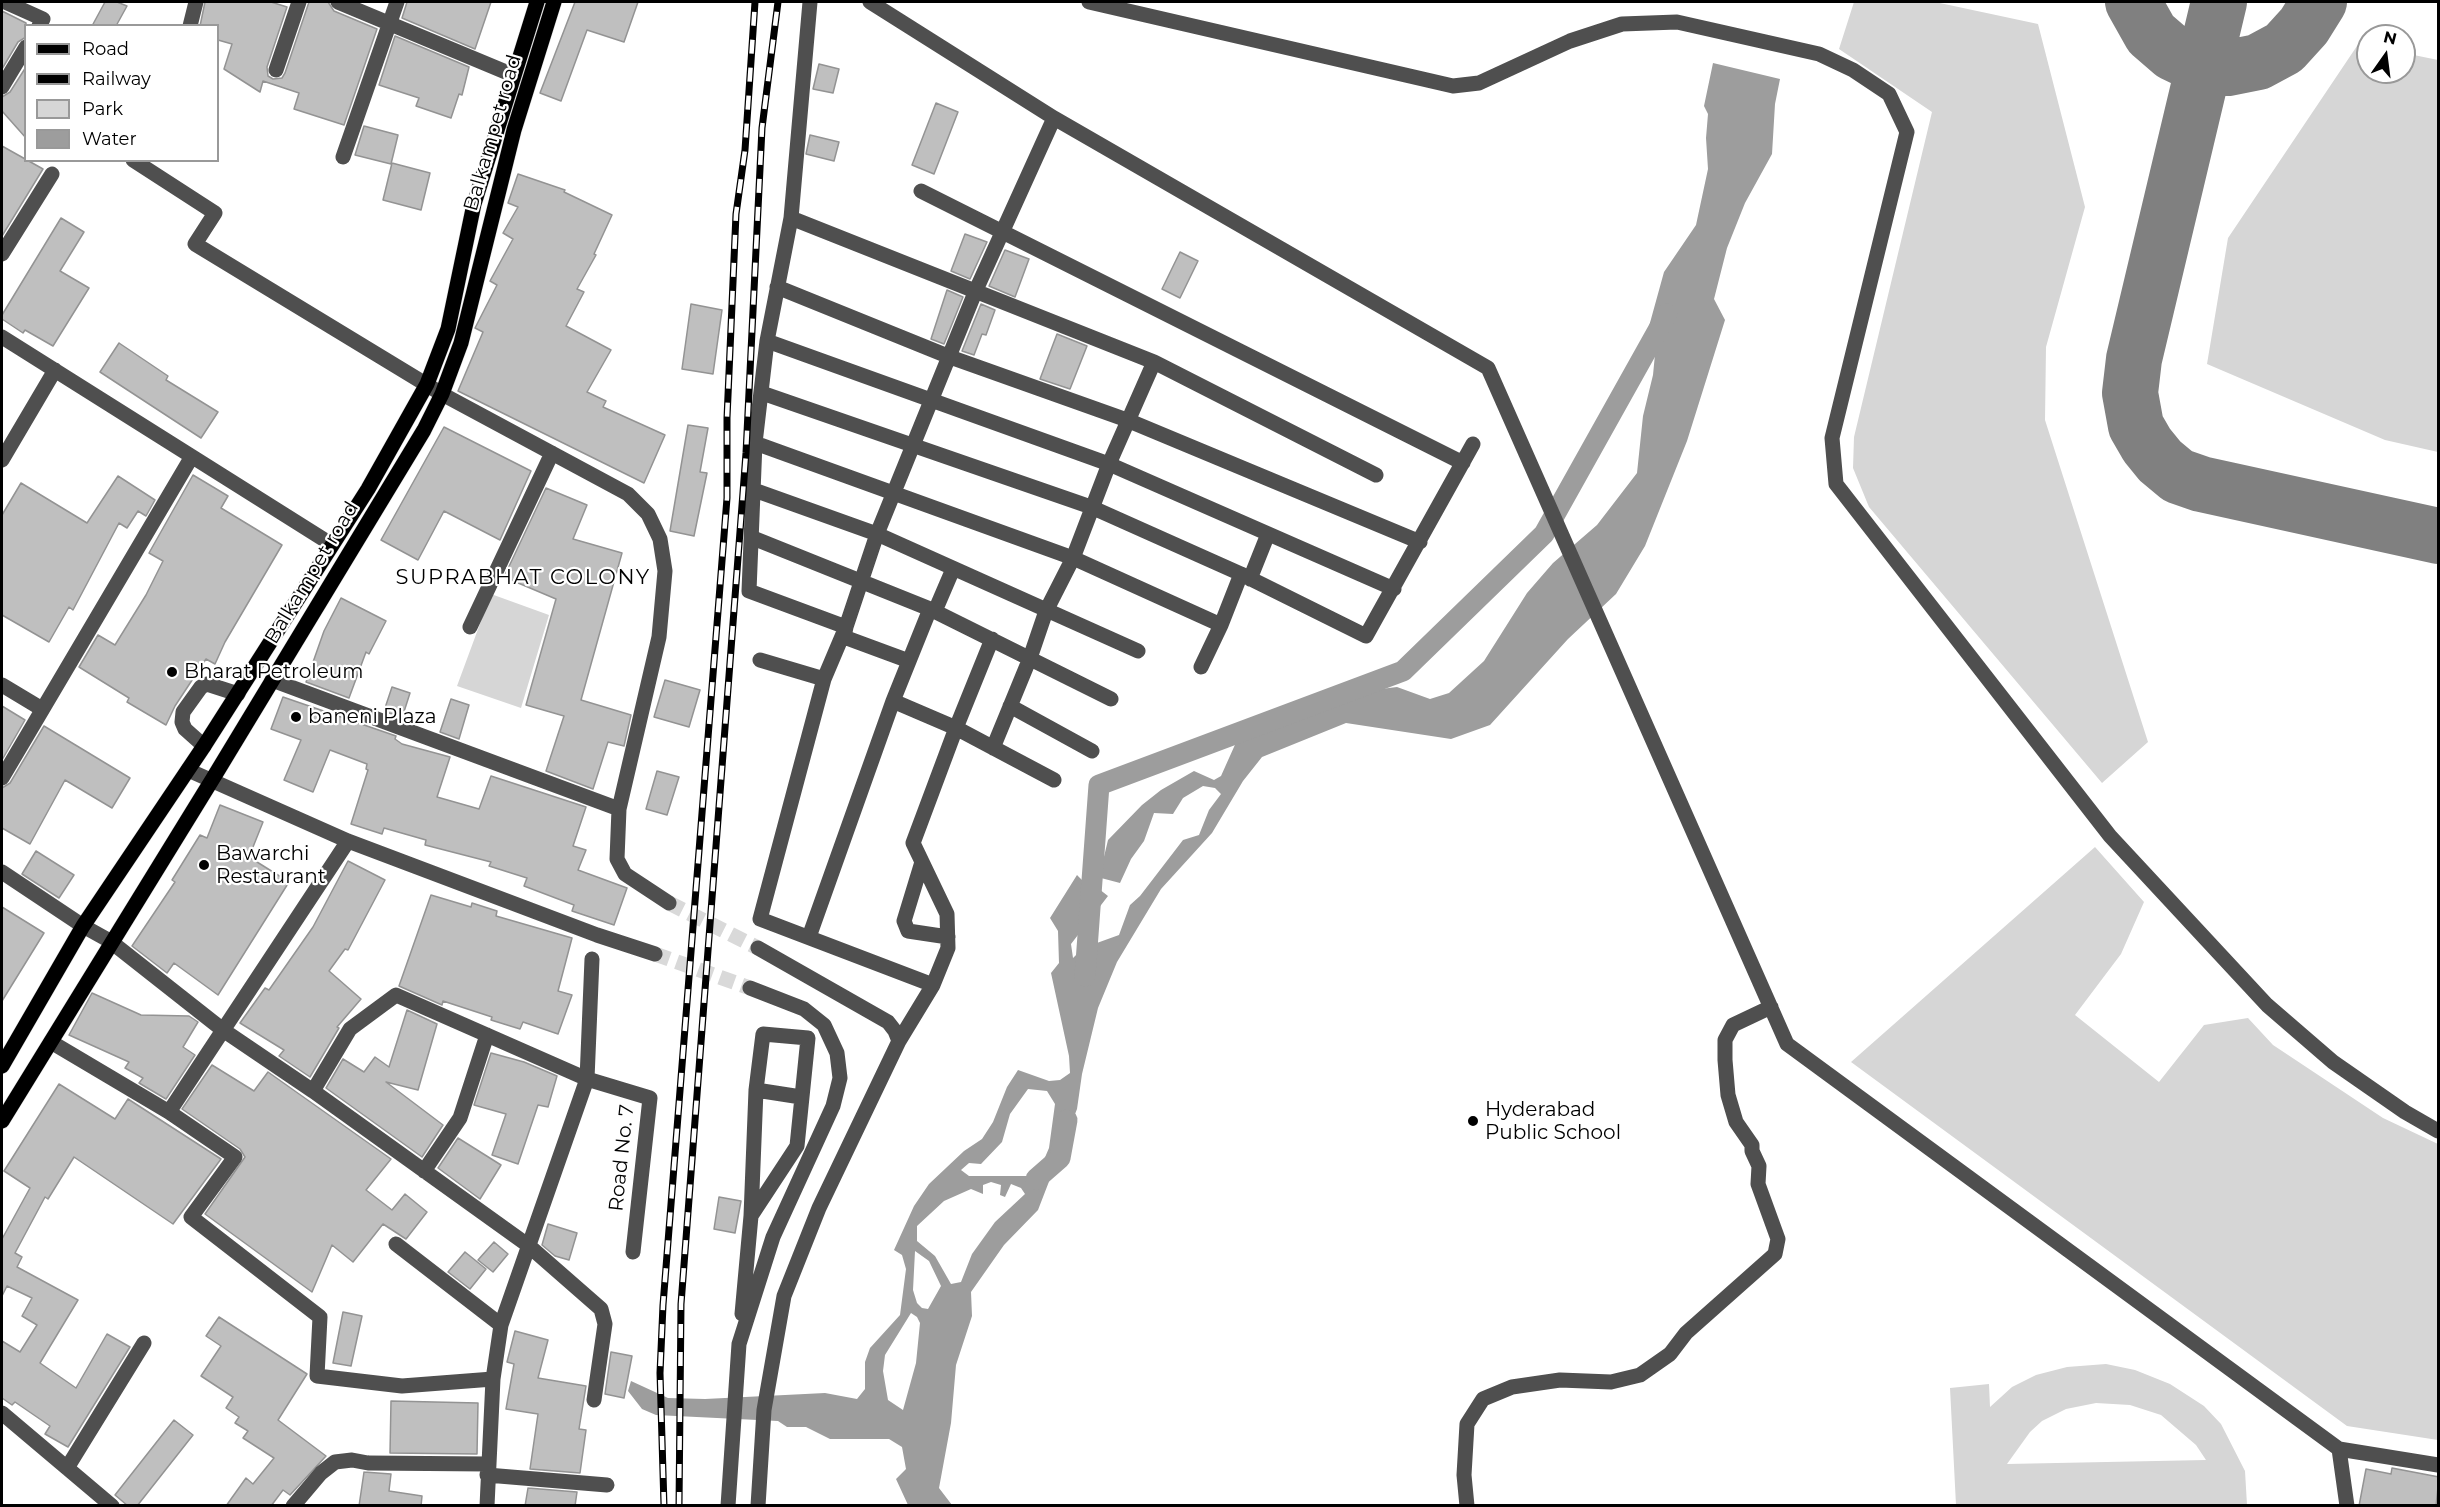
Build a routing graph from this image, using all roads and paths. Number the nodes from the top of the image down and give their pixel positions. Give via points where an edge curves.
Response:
1 (5, 2) edge
2 (196, 2) edge
3 (299, 2) edge
4 (338, 2) edge
5 (397, 2) edge
6 (537, 2) edge
7 (554, 2) edge
8 (810, 2) edge
9 (870, 2) edge
10 (1089, 2) edge
11 (45, 23) edge
12 (390, 23) junction
13 (190, 24) edge
14 (24, 50) edge
15 (276, 70) dead end
16 (513, 75) junction
17 (2, 87) edge
18 (1054, 118) junction
19 (343, 157) dead end
20 (136, 162) edge
21 (52, 174) dead end
22 (921, 191) dead end
23 (791, 218) junction
24 (1003, 231) junction
25 (2, 254) edge
26 (777, 287) junction
27 (976, 290) junction
28 (2, 337) edge
29 (767, 341) junction
30 (950, 357) junction
31 (1154, 362) junction
32 (55, 370) junction
33 (427, 384) junction
34 (762, 393) junction
35 (442, 394) junction
36 (931, 402) junction
37 (1127, 420) junction
38 (755, 443) junction
39 (1473, 444) dead end
40 (913, 447) junction
41 (552, 453) junction
42 (191, 458) junction
43 (2, 460) edge
44 (1463, 463) junction
45 (1108, 464) junction
46 (1376, 474) dead end
47 (754, 489) junction
48 (894, 495) junction
49 (1091, 507) junction
50 (877, 534) junction
51 (1268, 534) junction
52 (753, 538) junction
53 (1420, 542) junction
54 (331, 544) junction
55 (1074, 558) junction
56 (953, 569) junction
57 (1246, 576) junction
58 (860, 581) junction
59 (1394, 589) junction
60 (932, 610) junction
61 (1046, 611) junction
62 (1221, 625) junction
63 (470, 627) dead end
64 (846, 627) junction
65 (992, 639) junction
66 (1138, 651) dead end
67 (1030, 658) junction
68 (760, 660) dead end
69 (909, 661) junction
70 (1201, 668) dead end
71 (825, 679) junction
72 (272, 680) junction
73 (2, 685) edge
74 (238, 694) junction
75 (1112, 699) dead end
76 (893, 701) junction
77 (1010, 706) junction
78 (42, 709) junction
79 (956, 728) junction
80 (204, 746) junction
81 (993, 748) junction
82 (1092, 751) dead end
83 (188, 770) junction
84 (2, 778) edge
85 (212, 780) junction
86 (1054, 780) dead end
87 (619, 809) junction
88 (348, 841) junction
89 (922, 862) junction
90 (2, 872) edge
91 (669, 903) tunnel mouth
92 (83, 926) junction
93 (809, 937) junction
94 (948, 937) junction
95 (111, 941) junction
96 (758, 948) tunnel mouth
97 (655, 954) tunnel mouth
98 (592, 959) dead end
99 (933, 985) junction
100 (750, 988) tunnel mouth
101 (1771, 1007) junction
102 (223, 1030) junction
103 (487, 1035) junction
104 (898, 1041) junction
105 (51, 1042) junction
106 (2, 1066) edge
107 (587, 1078) junction
108 (756, 1090) junction
109 (314, 1091) junction
110 (801, 1097) junction
111 (169, 1112) junction
112 (2, 1121) edge
113 (2439, 1131) edge
114 (424, 1171) junction
115 (750, 1216) junction
116 (396, 1244) dead end
117 (529, 1246) junction
118 (633, 1252) dead end
119 (501, 1325) junction
120 (144, 1343) dead end
121 (738, 1350) junction
122 (493, 1379) junction
123 (594, 1400) dead end
124 (3, 1417) edge
125 (2338, 1449) junction
126 (2439, 1465) edge
127 (67, 1468) junction
128 (487, 1469) junction
129 (607, 1485) dead end
130 (112, 1506) edge
131 (293, 1506) edge
132 (487, 1506) edge
133 (728, 1506) edge
134 (758, 1506) edge
135 (1467, 1506) edge
136 (2347, 1506) edge

1 - 11 street
2 - 13 street
3 - 15 street
4 - 12 street
5 - 12 street
6 - 16 main road, Balkampet road
7 - 35 main road, Balkampet road via 492,210 461,343
8 - 23 street
9 - 18 street
10 - 113 street via 1452,86 1479,83 1570,41 1622,24 1677,22 1819,54 1889,94 1907,132 1832,438 1836,484 2110,836 2267,1005 2333,1062 2404,1112
12 - 16 street
12 - 19 street
14 - 17 street
16 - 33 main road, Balkampet road via 474,204 448,330
18 - 24 street
18 - 101 street via 1488,368
20 - 33 street via 214,213 195,244
21 - 25 street
22 - 24 street
23 - 26 street
23 - 27 street
24 - 27 street
24 - 44 street
26 - 29 street
26 - 30 street
27 - 30 street
27 - 31 street
28 - 32 street
29 - 34 street
29 - 36 street
30 - 36 street
30 - 37 street
31 - 37 street
31 - 46 street
32 - 42 street
32 - 43 street
33 - 35 street
33 - 54 main road, Balkampet road via 368,489
34 - 38 street
34 - 40 street
35 - 41 street
35 - 72 main road, Balkampet road
36 - 40 street
36 - 45 street
37 - 45 street
37 - 53 street
38 - 47 street
38 - 48 street
39 - 44 street
40 - 48 street
40 - 49 street
41 - 63 street
41 - 87 street via 628,494 648,514 660,539 666,571 659,637
42 - 54 street
42 - 78 street
44 - 53 street
45 - 49 street
45 - 51 street
47 - 50 street
47 - 52 street
48 - 50 street
48 - 55 street
49 - 55 street
49 - 57 street
50 - 56 street
50 - 58 street
51 - 57 street
51 - 59 street
52 - 58 street
52 - 64 street via 749,591
53 - 59 street
54 - 74 main road, Balkampet road
55 - 61 street
55 - 62 street
56 - 60 street
56 - 61 street
57 - 59 street via 1366,636
57 - 62 street
58 - 60 street
58 - 64 street
60 - 65 street
60 - 69 street
61 - 66 street
61 - 67 street
62 - 70 street
64 - 69 street via 844,637
64 - 71 street
65 - 67 street
65 - 79 street
67 - 75 street
67 - 77 street
68 - 71 street
69 - 76 street
71 - 93 street via 760,919
72 - 85 main road, Balkampet road
72 - 87 street
73 - 78 street
74 - 80 main road, Balkampet road
74 - 80 street via 207,684 183,712 185,729
76 - 79 street
76 - 93 street
77 - 81 street
77 - 82 street
78 - 84 street
79 - 81 street
79 - 89 street via 913,843
80 - 83 main road, Balkampet road
81 - 86 street
83 - 85 street
83 - 92 main road, Balkampet road
85 - 88 street
85 - 95 main road, Balkampet road
87 - 91 street via 617,859 625,874
88 - 97 street
88 - 102 street
89 - 94 street via 947,914
89 - 94 street via 904,921 908,931
90 - 92 street
92 - 95 street
92 - 106 main road, Balkampet road
93 - 99 street
94 - 99 street via 948,948
95 - 102 street
95 - 105 main road, Balkampet road
96 - 104 street via 888,1022
98 - 107 street
99 - 104 street
100 - 121 street via 804,1009 824,1025 837,1053 840,1078 833,1106 772,1237
101 - 125 street via 1788,1044
101 - 135 street via 1733,1025 1725,1040 1725,1060 1728,1095 1736,1122 1752,1145 1759,1166 1758,1184 1778,1239 1774,1254 1686,1333 1670,1354 1640,1375 1611,1382 1560,1380 1512,1387 1484,1399 1467,1424
102 - 109 street
102 - 111 street
103 - 107 street
103 - 109 street via 396,995 350,1029
103 - 114 street via 460,1118
104 - 134 street via 819,1208 784,1296 764,1410
105 - 111 street
105 - 112 main road, Balkampet road
107 - 117 street
107 - 118 street, Road No. 7 via 650,1098
108 - 110 street
108 - 110 street via 763,1034 808,1038
108 - 115 street
109 - 114 street
110 - 115 street via 797,1146
111 - 122 street via 235,1157 191,1217 320,1317 317,1376 402,1386
114 - 117 street
115 - 121 street
116 - 119 street
117 - 119 street
117 - 123 street via 601,1309 604,1316
119 - 122 street
120 - 127 street
121 - 133 street
122 - 128 street
124 - 127 street
125 - 126 street
125 - 136 street
127 - 130 street
128 - 129 street
128 - 131 street via 335,1462
128 - 132 street

